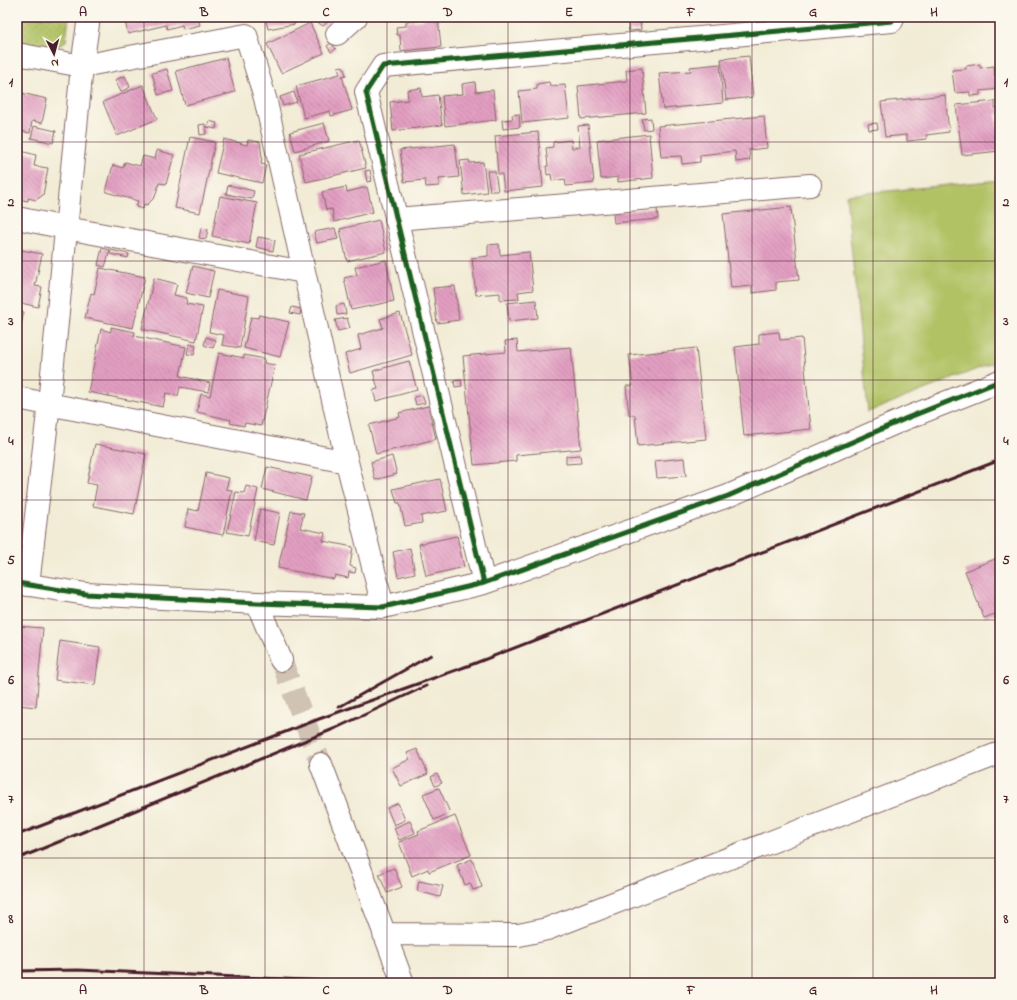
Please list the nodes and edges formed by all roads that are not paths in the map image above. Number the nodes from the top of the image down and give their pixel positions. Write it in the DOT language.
graph roads {
  1 [pos="89,17"];
  2 [pos="356,17"];
  3 [pos="894,17"];
  4 [pos="337,34"];
  5 [pos="17,54"];
  6 [pos="82,66"];
  7 [pos="810,185"];
  8 [pos="17,218"];
  9 [pos="396,219"];
  10 [pos="66,228"];
  11 [pos="304,272"];
  12 [pos="1000,381"];
  13 [pos="17,398"];
  14 [pos="49,404"];
  15 [pos="347,462"];
  16 [pos="484,583"];
  17 [pos="23,584"];
  18 [pos="257,603"];
  19 [pos="383,607"];
  20 [pos="280,660"];
  21 [pos="1000,753"];
  22 [pos="321,764"];
  23 [pos="384,934"];
  24 [pos="403,983"];
  1 -- 6 [label="street"];
  2 -- 4 [label="street"];
  3 -- 9 [label="street"];
  5 -- 6 [label="street"];
  6 -- 10 [label="street"];
  6 -- 11 [label="street"];
  7 -- 9 [label="street"];
  8 -- 10 [label="street"];
  9 -- 16 [label="street"];
  10 -- 11 [label="street"];
  10 -- 14 [label="street"];
  11 -- 15 [label="street"];
  12 -- 16 [label="street"];
  13 -- 14 [label="street"];
  14 -- 15 [label="street"];
  14 -- 17 [label="street"];
  15 -- 19 [label="street"];
  16 -- 19 [label="street"];
  17 -- 18 [label="street"];
  18 -- 19 [label="street"];
  18 -- 20 [label="street"];
  21 -- 23 [label="street"];
  22 -- 23 [label="street"];
  23 -- 24 [label="street"];
}
